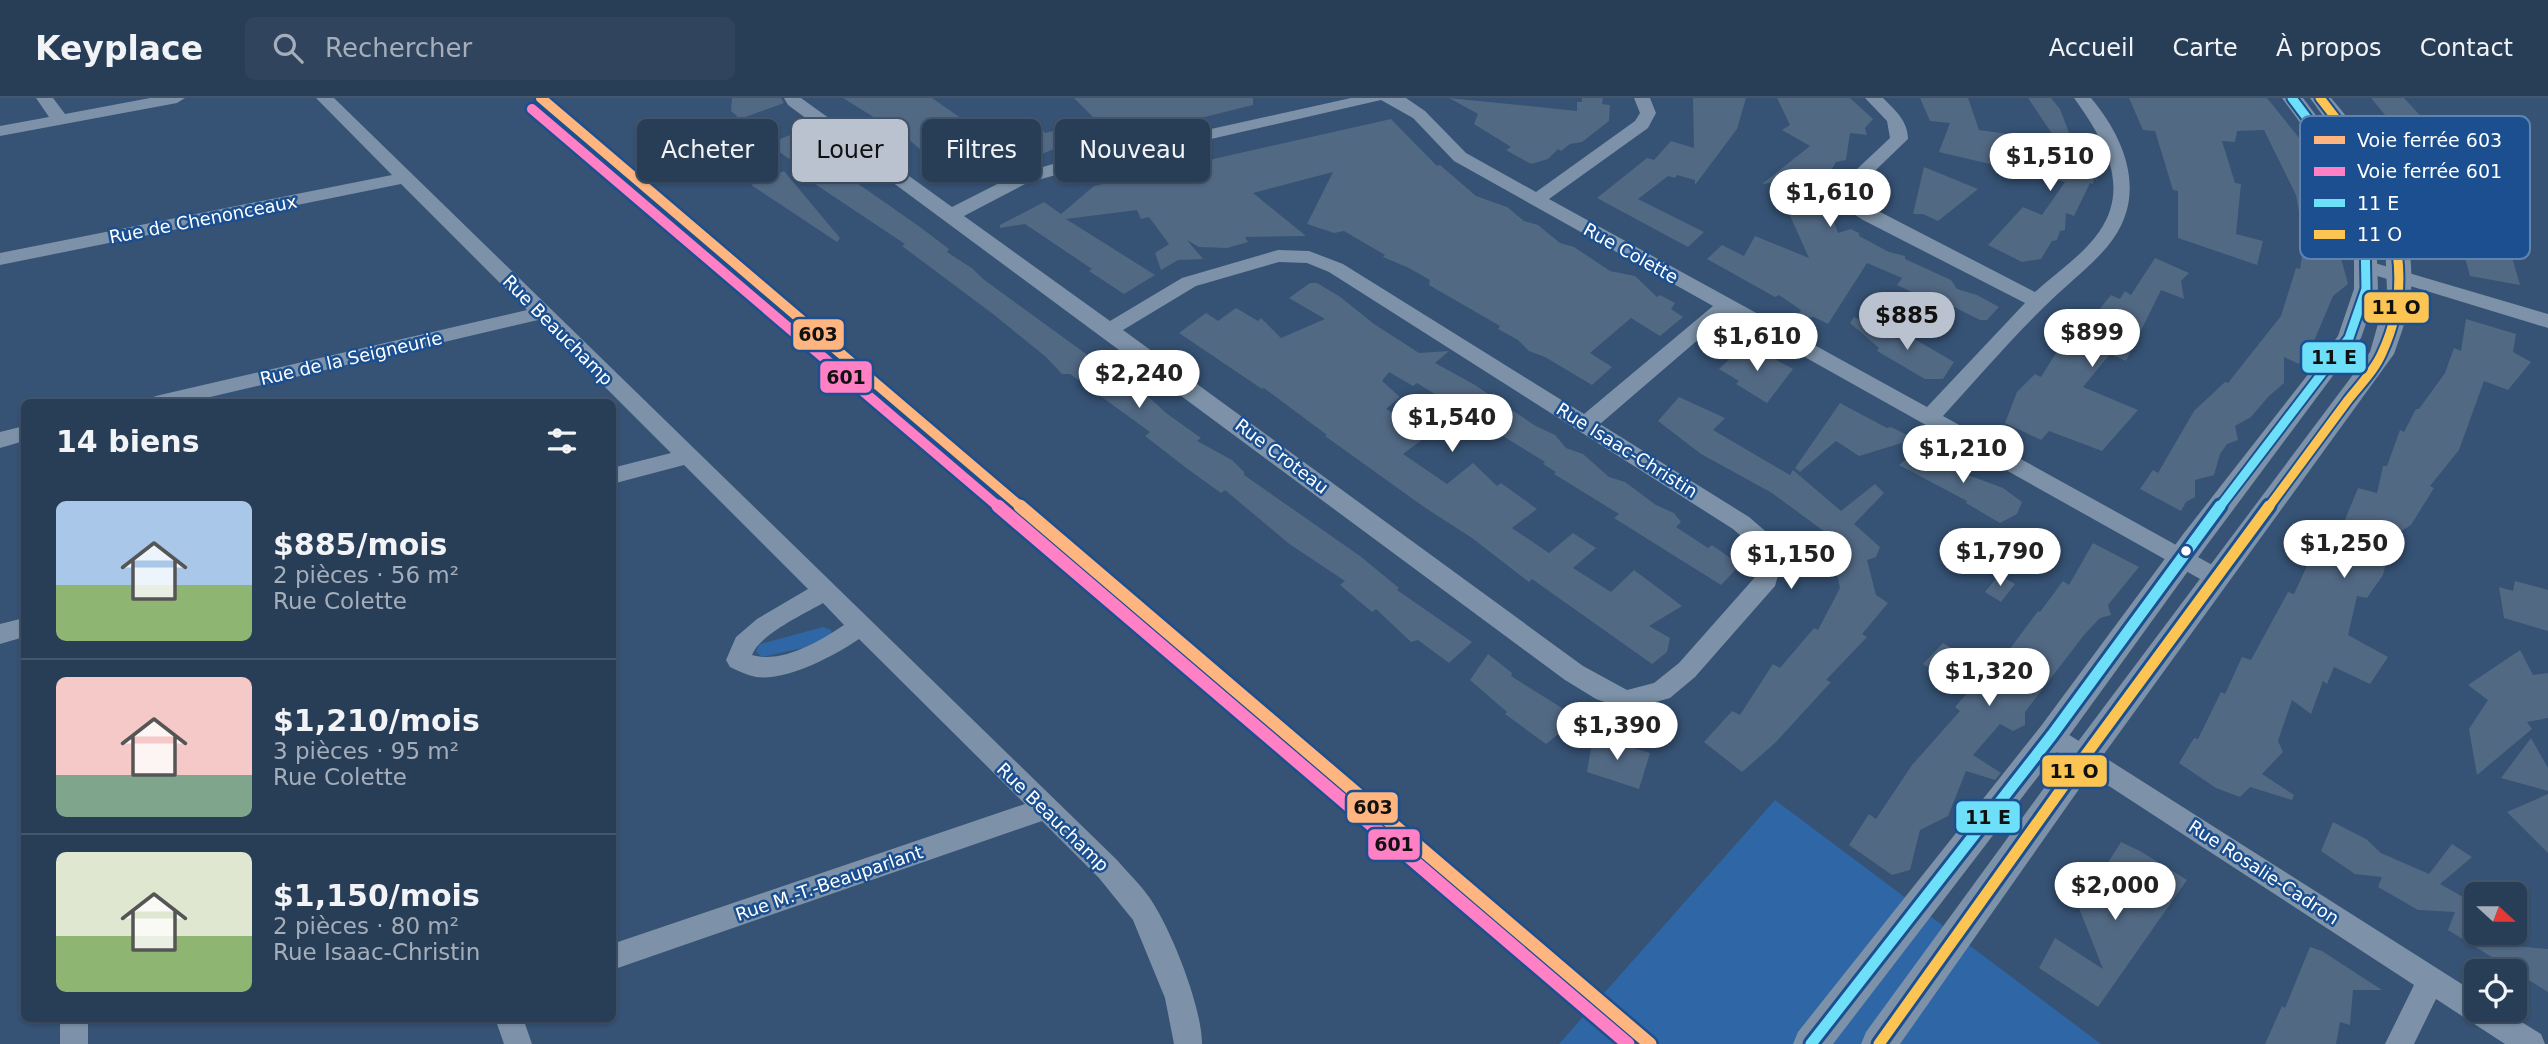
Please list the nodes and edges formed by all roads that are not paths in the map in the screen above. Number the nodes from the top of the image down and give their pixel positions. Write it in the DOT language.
graph roads {
  1 [pos="44,98"];
  2 [pos="177,98"];
  3 [pos="324,98"];
  4 [pos="792,98"];
  5 [pos="1374,98"];
  6 [pos="1388,98"];
  7 [pos="1642,98"];
  8 [pos="1873,98"];
  9 [pos="2082,98"];
  10 [pos="2292,98"];
  11 [pos="2320,98"];
  12 [pos="2307,116"];
  13 [pos="2334,116"];
  14 [pos="60,119"];
  15 [pos="0,131"];
  16 [pos="405,178"];
  17 [pos="1537,199"];
  18 [pos="952,215"];
  19 [pos="2367,259"];
  20 [pos="2399,259"];
  21 [pos="0,260"];
  22 [pos="2368,267"];
  23 [pos="2400,277"];
  24 [pos="2037,301"];
  25 [pos="1726,306"];
  26 [pos="541,313"];
  27 [pos="2548,321"];
  28 [pos="1109,330"];
  29 [pos="173,399"];
  30 [pos="1930,417"];
  31 [pos="1585,425"];
  32 [pos="21,436"];
  33 [pos="0,440"];
  34 [pos="686,457"];
  35 [pos="616,475"];
  36 [pos="2181,558"];
  37 [pos="2217,578"];
  38 [pos="824,591"];
  39 [pos="860,626"];
  40 [pos="21,629"];
  41 [pos="0,634"];
  42 [pos="1643,698"];
  43 [pos="2052,735"];
  44 [pos="2085,756"];
  45 [pos="1045,809"];
  46 [pos="616,956"];
  47 [pos="2431,981"];
  48 [pos="2464,1002"];
  49 [pos="511,1022"];
  50 [pos="2496,1022"];
  51 [pos="519,1044"];
  52 [pos="1188,1044"];
  53 [pos="1811,1044"];
  54 [pos="1879,1044"];
  55 [pos="2399,1044"];
  56 [pos="2531,1044"];
  1 -- 14 [label="street"];
  2 -- 14 [label="street"];
  3 -- 16 [label="street, Rue Beauchamp"];
  4 -- 18 [label="street, Rue Croteau"];
  5 -- 18 [label="street"];
  6 -- 17 [label="street, Rue Colette"];
  7 -- 17 [label="street"];
  8 -- 24 [label="street"];
  9 -- 24 [label="street"];
  10 -- 12 [label="street"];
  11 -- 13 [label="street"];
  14 -- 15 [label="street"];
  16 -- 21 [label="street, Rue de Chenonceaux"];
  16 -- 26 [label="street, Rue Beauchamp"];
  17 -- 25 [label="street, Rue Colette"];
  18 -- 28 [label="street, Rue Croteau"];
  19 -- 22 [label="street"];
  20 -- 23 [label="street"];
  22 -- 23 [label="street"];
  22 -- 36 [label="street"];
  23 -- 27 [label="street"];
  23 -- 37 [label="street"];
  24 -- 30 [label="street"];
  25 -- 30 [label="street, Rue Colette"];
  25 -- 31 [label="street"];
  26 -- 29 [label="street, Rue de la Seigneurie"];
  26 -- 34 [label="street, Rue Beauchamp"];
  28 -- 31 [label="street, Rue Isaac-Christin"];
  28 -- 42 [label="street, Rue Croteau"];
  30 -- 36 [label="street, Rue Colette"];
  31 -- 42 [label="street, Rue Isaac-Christin"];
  32 -- 33 [label="street"];
  34 -- 35 [label="street"];
  34 -- 38 [label="street, Rue Beauchamp"];
  36 -- 37 [label="street, Rue Colette"];
  36 -- 43 [label="street"];
  37 -- 44 [label="street"];
  38 -- 39 [label="street, Rue Beauchamp"];
  38 -- 39 [label="street"];
  39 -- 45 [label="street, Rue Beauchamp"];
  40 -- 41 [label="street"];
  43 -- 44 [label="street, Rue Rosalie-Cadron"];
  43 -- 53 [label="street"];
  44 -- 47 [label="street, Rue Rosalie-Cadron"];
  44 -- 54 [label="street"];
  45 -- 46 [label="street, Rue M.-T.-Beauparlant"];
  45 -- 52 [label="street, Rue Beauchamp"];
  47 -- 48 [label="street, Rue Rosalie-Cadron"];
  47 -- 55 [label="street"];
  49 -- 51 [label="street"];
  50 -- 56 [label="street, Rue Rosalie-Cadron"];
}
